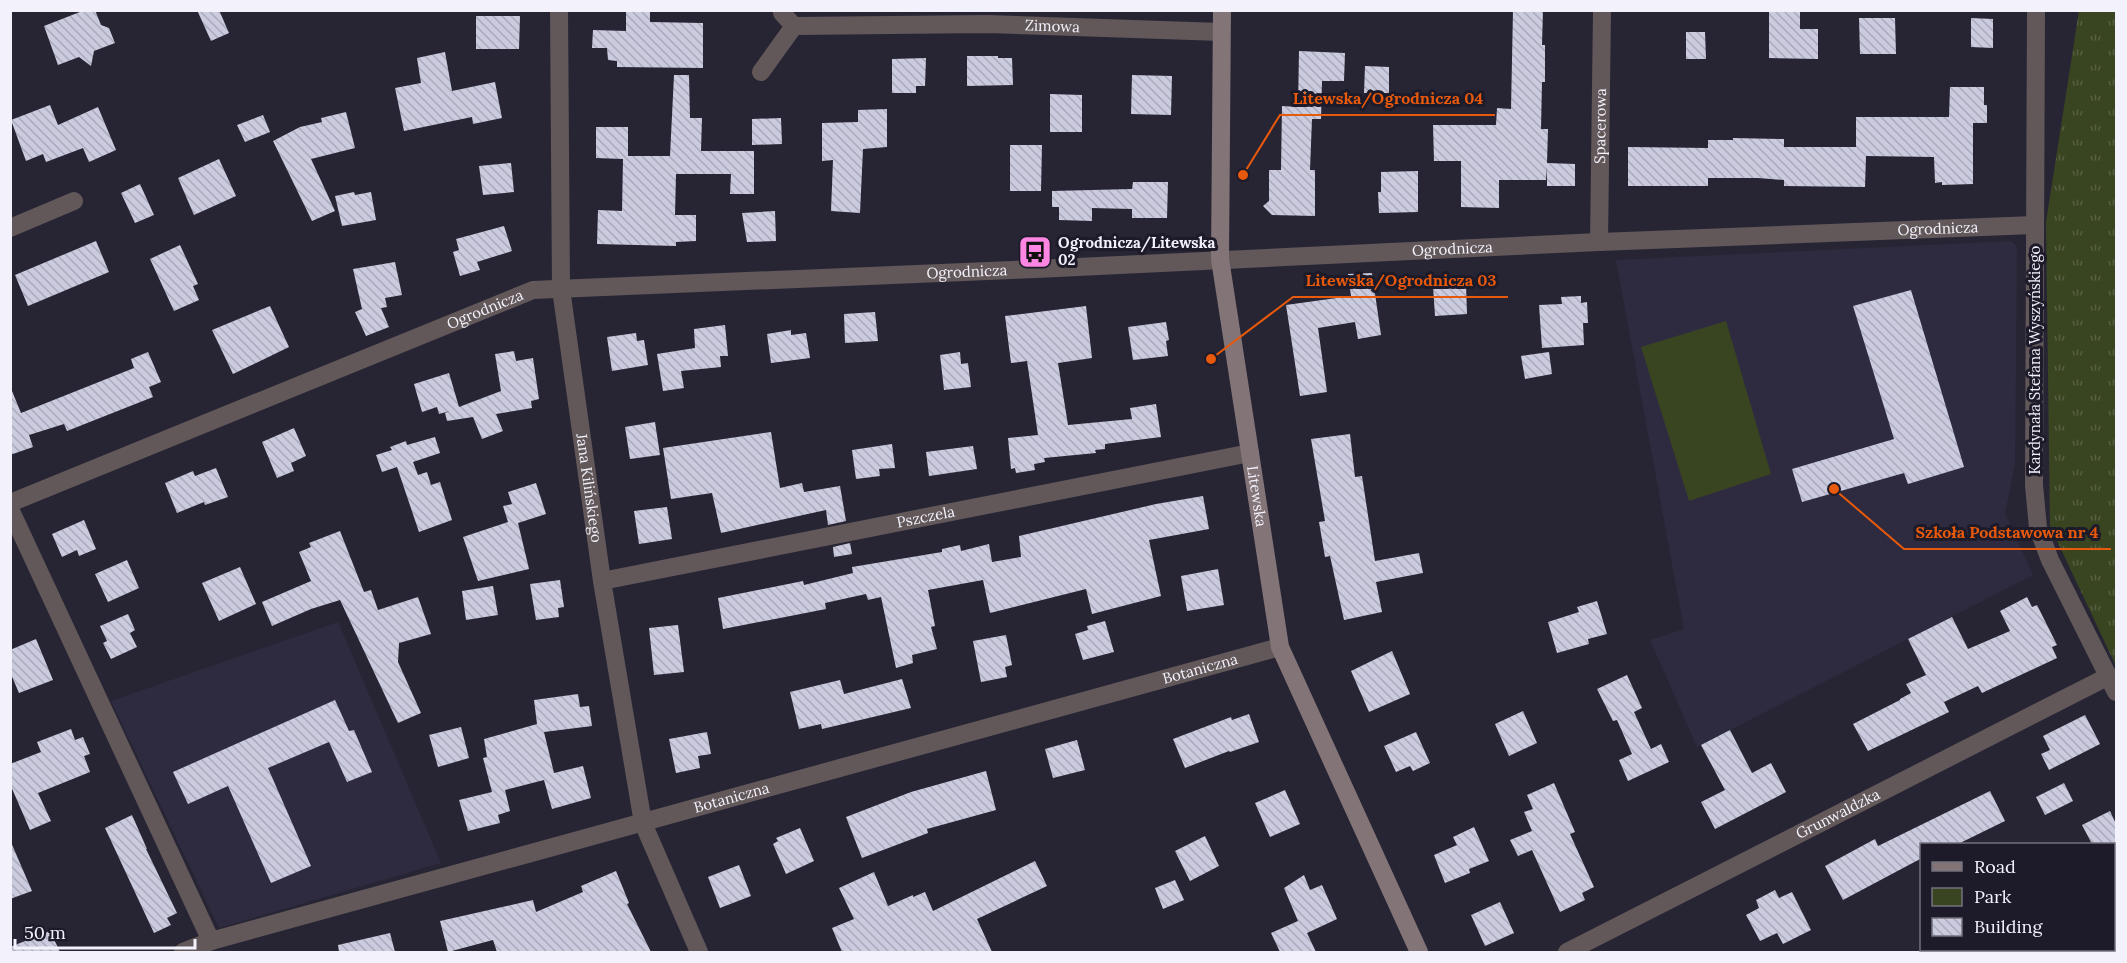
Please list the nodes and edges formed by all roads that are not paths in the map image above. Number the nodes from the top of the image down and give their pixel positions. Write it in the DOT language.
graph roads {
  1 [pos="560,10"];
  2 [pos="782,10"];
  3 [pos="1222,10"];
  4 [pos="1602,10"];
  5 [pos="2036,10"];
  6 [pos="987,17"];
  7 [pos="794,26"];
  8 [pos="1221,32"];
  9 [pos="761,72"];
  10 [pos="74,201"];
  11 [pos="2035,225"];
  12 [pos="10,228"];
  13 [pos="1599,242"];
  14 [pos="1220,259"];
  15 [pos="561,289"];
  16 [pos="1250,453"];
  17 [pos="10,503"];
  18 [pos="10,509"];
  19 [pos="602,581"];
  20 [pos="1281,647"];
  21 [pos="2113,684"];
  22 [pos="643,823"];
  23 [pos="211,941"];
  24 [pos="183,952"];
  25 [pos="699,952"];
  26 [pos="1419,952"];
  27 [pos="1567,952"];
  1 -- 15 [label="street, Jana Kilińskiego"];
  2 -- 7 [label="street"];
  3 -- 8 [label="main road, Litewska"];
  4 -- 13 [label="street, Spacerowa"];
  5 -- 11 [label="street, Kardynała Stefana Wyszyńskiego"];
  6 -- 7 [label="street, Zimowa"];
  6 -- 8 [label="street, Zimowa"];
  7 -- 9 [label="street"];
  8 -- 14 [label="main road, Litewska"];
  10 -- 12 [label="street"];
  11 -- 13 [label="street, Ogrodnicza"];
  11 -- 21 [label="street, Kardynała Stefana Wyszyńskiego"];
  13 -- 14 [label="street, Ogrodnicza"];
  14 -- 15 [label="street, Ogrodnicza"];
  14 -- 16 [label="main road, Litewska"];
  15 -- 17 [label="street, Ogrodnicza"];
  15 -- 19 [label="street, Jana Kilińskiego"];
  16 -- 19 [label="street, Pszczela"];
  16 -- 20 [label="main road, Litewska"];
  18 -- 23 [label="street"];
  19 -- 22 [label="street, Jana Kilińskiego"];
  20 -- 22 [label="street, Botaniczna"];
  20 -- 26 [label="main road, Litewska"];
  21 -- 27 [label="street, Grunwaldzka"];
  22 -- 23 [label="street, Botaniczna"];
  22 -- 25 [label="street, Jana Kilińskiego"];
  23 -- 24 [label="street, Botaniczna"];
}
